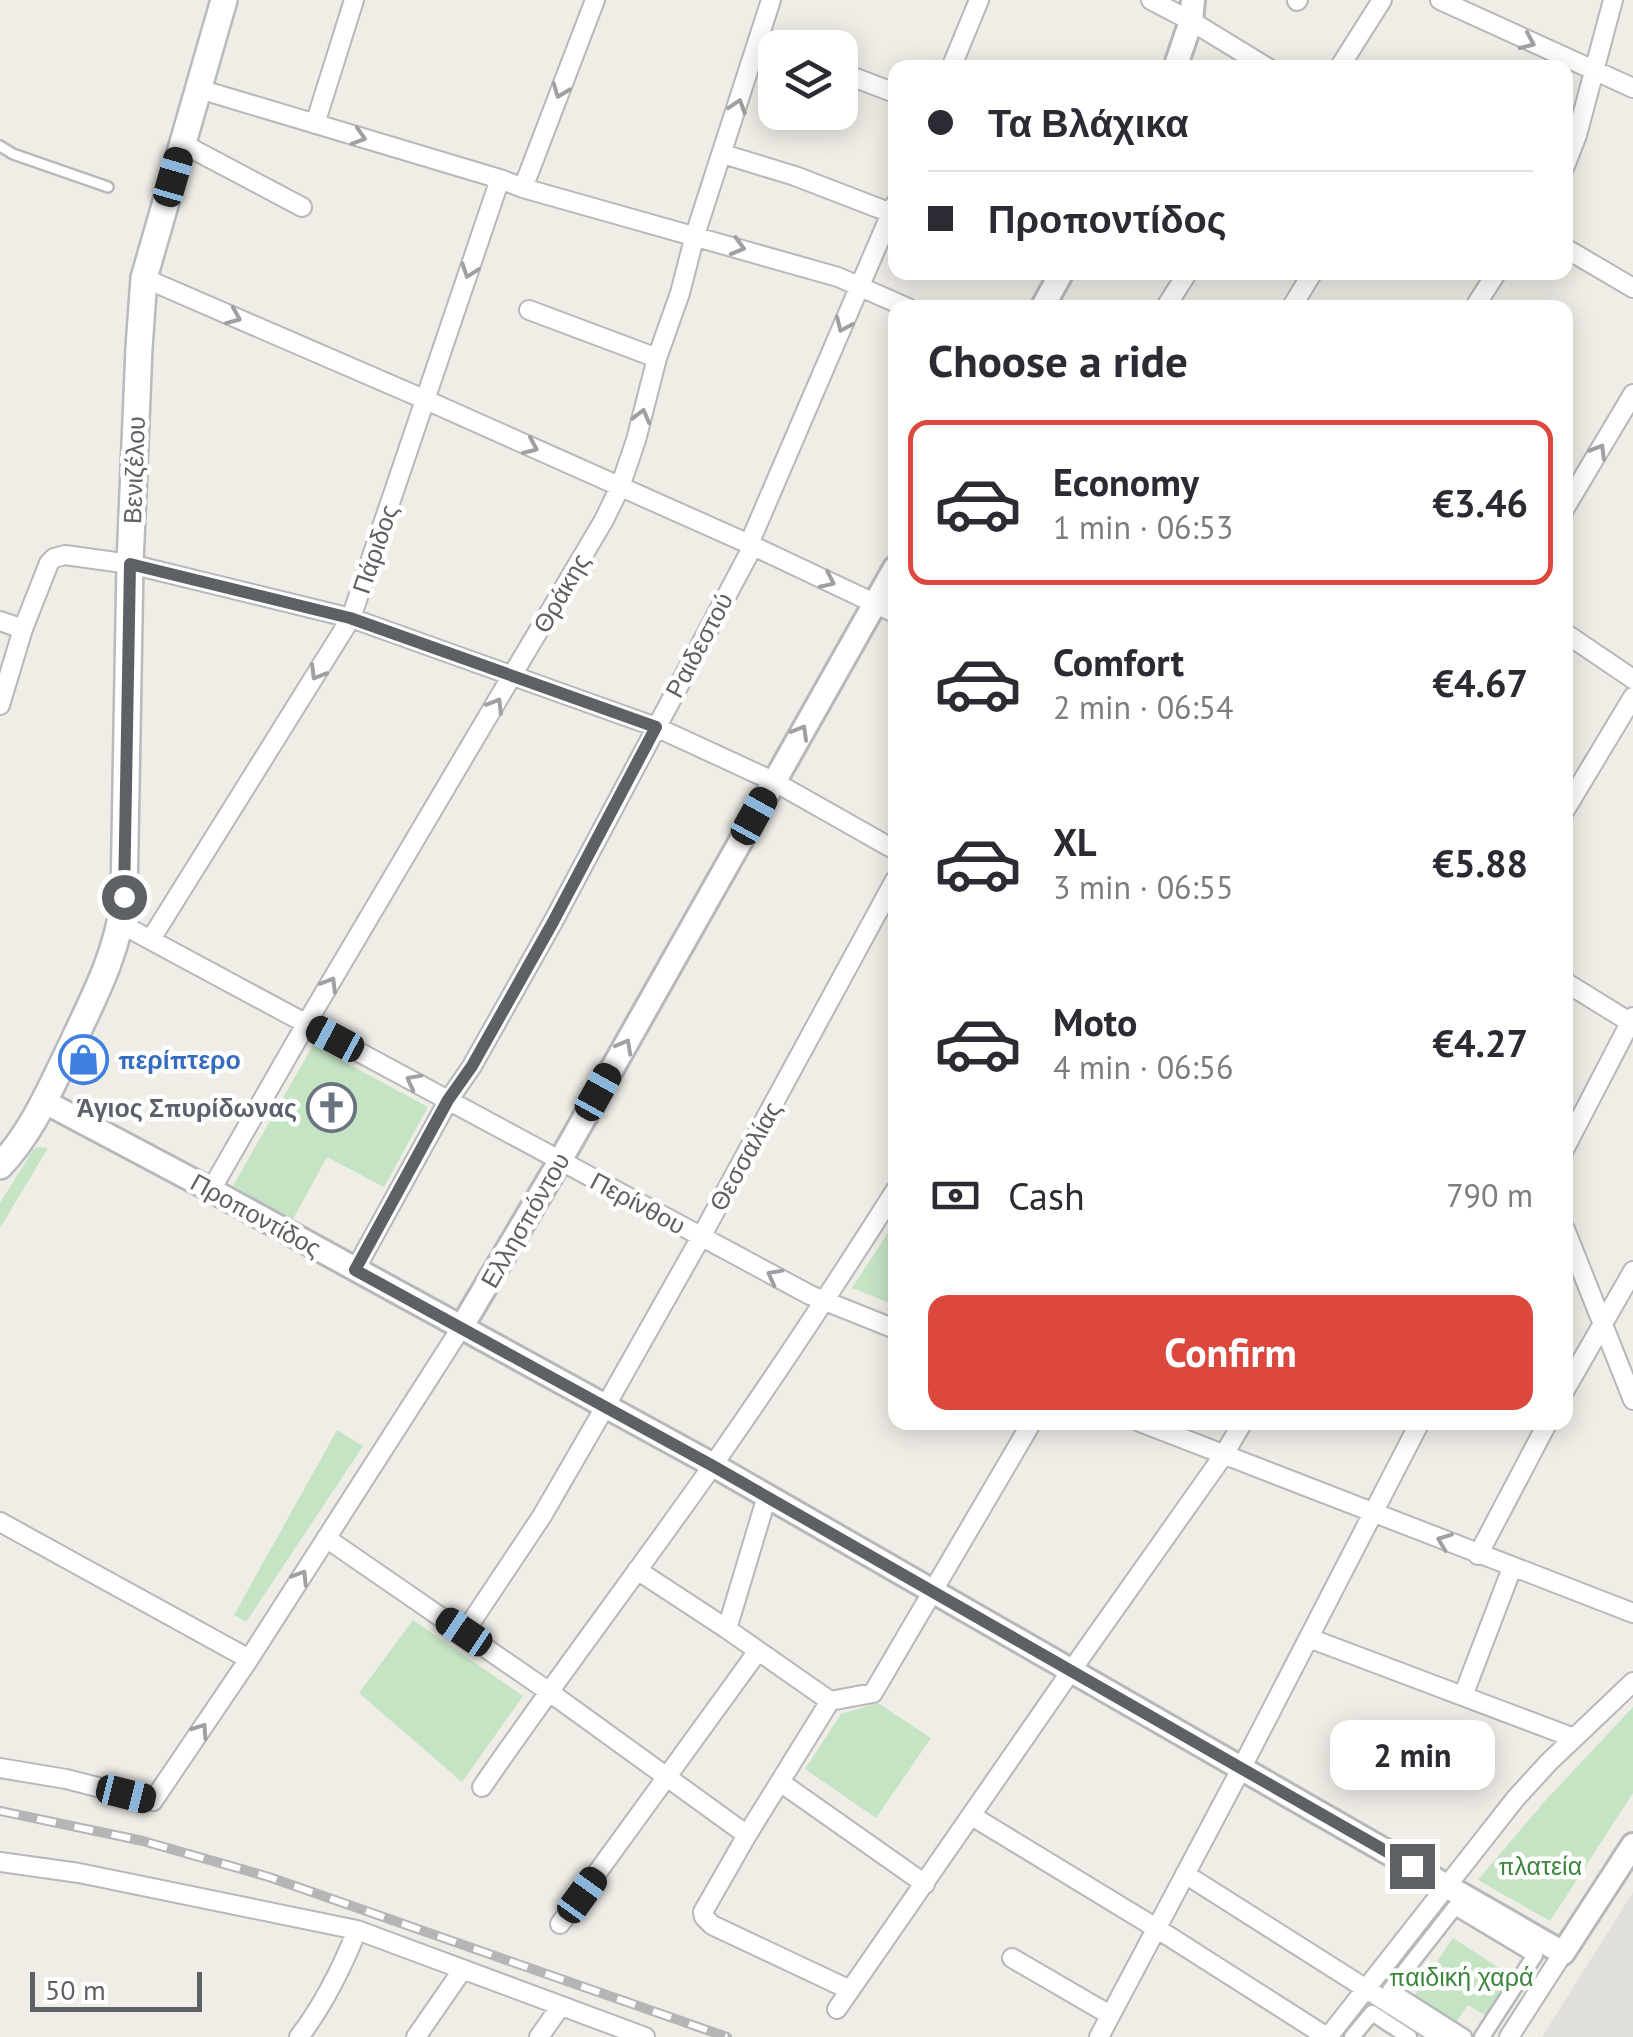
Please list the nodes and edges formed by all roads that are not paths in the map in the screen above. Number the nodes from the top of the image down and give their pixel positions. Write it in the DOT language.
graph roads {
  1 [pos="224,0"];
  2 [pos="354,0"];
  3 [pos="595,0"];
  4 [pos="771,0"];
  5 [pos="978,0"];
  6 [pos="1151,0"];
  7 [pos="1382,0"];
  8 [pos="1440,0"];
  9 [pos="1613,0"];
  10 [pos="1192,10"];
  11 [pos="768,30"];
  12 [pos="955,60"];
  13 [pos="1176,60"];
  14 [pos="1258,60"];
  15 [pos="1344,60"];
  16 [pos="1570,60"];
  17 [pos="1573,61"];
  18 [pos="758,66"];
  19 [pos="1594,71"];
  20 [pos="858,79"];
  21 [pos="1633,88"];
  22 [pos="199,89"];
  23 [pos="888,90"];
  24 [pos="315,124"];
  25 [pos="183,144"];
  26 [pos="0,146"];
  27 [pos="1573,147"];
  28 [pos="722,154"];
  29 [pos="500,179"];
  30 [pos="108,187"];
  31 [pos="522,188"];
  32 [pos="888,206"];
  33 [pos="302,207"];
  34 [pos="888,220"];
  35 [pos="696,235"];
  36 [pos="1573,253"];
  37 [pos="144,278"];
  38 [pos="860,286"];
  39 [pos="1633,288"];
  40 [pos="891,300"];
  41 [pos="530,310"];
  42 [pos="658,358"];
  43 [pos="1633,394"];
  44 [pos="426,400"];
  45 [pos="620,487"];
  46 [pos="1573,495"];
  47 [pos="751,545"];
  48 [pos="130,564"];
  49 [pos="885,608"];
  50 [pos="350,618"];
  51 [pos="0,621"];
  52 [pos="23,630"];
  53 [pos="1573,638"];
  54 [pos="514,674"];
  55 [pos="1633,679"];
  56 [pos="1633,698"];
  57 [pos="0,705"];
  58 [pos="656,727"];
  59 [pos="773,781"];
  60 [pos="1573,797"];
  61 [pos="888,846"];
  62 [pos="888,893"];
  63 [pos="121,924"];
  64 [pos="151,940"];
  65 [pos="1573,987"];
  66 [pos="1632,1021"];
  67 [pos="306,1024"];
  68 [pos="448,1100"];
  69 [pos="45,1102"];
  70 [pos="1573,1133"];
  71 [pos="560,1161"];
  72 [pos="1,1164"];
  73 [pos="211,1190"];
  74 [pos="888,1203"];
  75 [pos="700,1237"];
  76 [pos="1573,1249"];
  77 [pos="355,1270"];
  78 [pos="1633,1271"];
  79 [pos="824,1302"];
  80 [pos="1602,1323"];
  81 [pos="888,1325"];
  82 [pos="461,1328"];
  83 [pos="1573,1376"];
  84 [pos="1633,1400"];
  85 [pos="605,1407"];
  86 [pos="1027,1430"];
  87 [pos="1160,1430"];
  88 [pos="1238,1430"];
  89 [pos="1416,1430"];
  90 [pos="1544,1430"];
  91 [pos="1223,1456"];
  92 [pos="713,1466"];
  93 [pos="767,1496"];
  94 [pos="1372,1514"];
  95 [pos="0,1522"];
  96 [pos="326,1538"];
  97 [pos="1478,1554"];
  98 [pos="1512,1568"];
  99 [pos="636,1570"];
  100 [pos="934,1591"];
  101 [pos="1633,1613"];
  102 [pos="727,1629"];
  103 [pos="464,1632"];
  104 [pos="1309,1638"];
  105 [pos="758,1651"];
  106 [pos="249,1659"];
  107 [pos="1070,1671"];
  108 [pos="1633,1682"];
  109 [pos="548,1692"];
  110 [pos="1464,1696"];
  111 [pos="830,1701"];
  112 [pos="1574,1738"];
  113 [pos="0,1768"];
  114 [pos="1241,1769"];
  115 [pos="668,1778"];
  116 [pos="780,1782"];
  117 [pos="482,1787"];
  118 [pos="972,1816"];
  119 [pos="747,1835"];
  120 [pos="1633,1845"];
  121 [pos="0,1862"];
  122 [pos="1185,1874"];
  123 [pos="924,1884"];
  124 [pos="1447,1884"];
  125 [pos="560,1924"];
  126 [pos="1156,1928"];
  127 [pos="358,1930"];
  128 [pos="1563,1953"];
  129 [pos="1012,1958"];
  130 [pos="462,1969"];
  131 [pos="850,1990"];
  132 [pos="1366,1990"];
  133 [pos="560,2007"];
  134 [pos="837,2010"];
  135 [pos="1110,2016"];
  136 [pos="299,2037"];
  137 [pos="416,2037"];
  138 [pos="539,2037"];
  139 [pos="645,2037"];
  140 [pos="1099,2037"];
  141 [pos="1327,2037"];
  142 [pos="1352,2037"];
  143 [pos="1409,2037"];
  144 [pos="1442,2037"];
  145 [pos="1464,2037"];
  146 [pos="1482,2037"];
  147 [pos="1509,2037"];
  1 -- 22 [label="main road, Βενιζέλου"];
  2 -- 24 [label="street"];
  3 -- 31 [label="street, one-way"];
  4 -- 11 [label="street, Θράκης"];
  5 -- 12 [label="street"];
  6 -- 10 [label="street"];
  7 -- 15 [label="street"];
  8 -- 16 [label="street, one-way"];
  9 -- 19 [label="street"];
  10 -- 13 [label="street"];
  10 -- 14 [label="street"];
  17 -- 19 [label="street, one-way"];
  28 -- 18 [label="street, Θράκης, one-way"];
  19 -- 21 [label="street"];
  19 -- 27 [label="street"];
  20 -- 23 [label="street"];
  22 -- 24 [label="street"];
  22 -- 25 [label="main road, Βενιζέλου"];
  24 -- 29 [label="street, one-way"];
  25 -- 33 [label="street"];
  25 -- 37 [label="main road, Βενιζέλου"];
  26 -- 30 [label="lane"];
  28 -- 32 [label="street"];
  28 -- 35 [label="street, Θράκης"];
  29 -- 31 [label="street"];
  29 -- 44 [label="street, Πάριδος, one-way"];
  31 -- 35 [label="street"];
  34 -- 38 [label="street, Ραιδεστού"];
  35 -- 38 [label="street, one-way"];
  35 -- 42 [label="street, Θράκης"];
  36 -- 39 [label="street"];
  37 -- 44 [label="street, one-way"];
  37 -- 48 [label="main road, Βενιζέλου"];
  38 -- 40 [label="street"];
  38 -- 47 [label="street, Ραιδεστού, one-way"];
  41 -- 42 [label="street"];
  45 -- 42 [label="street, Θράκης, one-way"];
  46 -- 43 [label="street, one-way"];
  44 -- 45 [label="street, one-way"];
  44 -- 50 [label="street, Πάριδος"];
  45 -- 47 [label="street"];
  45 -- 54 [label="street, Θράκης"];
  47 -- 49 [label="street, one-way"];
  47 -- 58 [label="street, Ραιδεστού"];
  48 -- 50 [label="street"];
  48 -- 52 [label="street"];
  48 -- 63 [label="main road, Βενιζέλου"];
  59 -- 49 [label="street, Ελλησπόντου, one-way"];
  50 -- 54 [label="street"];
  50 -- 64 [label="street, Πάριδος, one-way"];
  51 -- 52 [label="street"];
  52 -- 57 [label="street"];
  53 -- 55 [label="street"];
  54 -- 58 [label="street"];
  67 -- 54 [label="street, Θράκης, one-way"];
  56 -- 60 [label="street"];
  58 -- 59 [label="street"];
  58 -- 68 [label="street, Ραιδεστού"];
  59 -- 61 [label="street"];
  71 -- 59 [label="street, Ελλησπόντου, one-way"];
  62 -- 75 [label="street, Θεσσαλίας"];
  63 -- 64 [label="street, Περίνθου"];
  63 -- 69 [label="main road, Βενιζέλου"];
  64 -- 67 [label="street, Περίνθου"];
  65 -- 66 [label="street"];
  66 -- 70 [label="street"];
  68 -- 67 [label="street, Περίνθου, one-way"];
  67 -- 73 [label="street, Θράκης"];
  68 -- 71 [label="street, Περίνθου"];
  68 -- 77 [label="street, Ραιδεστού"];
  69 -- 72 [label="main road, Βενιζέλου"];
  69 -- 73 [label="street, Προποντίδος"];
  71 -- 75 [label="street, Περίνθου"];
  71 -- 82 [label="street, Ελλησπόντου"];
  73 -- 77 [label="street, Προποντίδος"];
  74 -- 79 [label="street"];
  79 -- 75 [label="street, Περίνθου, one-way"];
  75 -- 85 [label="street, Θεσσαλίας"];
  76 -- 80 [label="street"];
  77 -- 82 [label="street, Προποντίδος"];
  78 -- 80 [label="street"];
  79 -- 81 [label="street, Περίνθου"];
  79 -- 92 [label="street"];
  80 -- 83 [label="street"];
  80 -- 84 [label="street"];
  82 -- 85 [label="street, Προποντίδος"];
  82 -- 96 [label="street, Ελλησπόντου"];
  85 -- 92 [label="street, Προποντίδος"];
  85 -- 103 [label="street, Θεσσαλίας"];
  86 -- 100 [label="street"];
  87 -- 91 [label="street"];
  88 -- 91 [label="street"];
  89 -- 94 [label="street"];
  90 -- 97 [label="street"];
  91 -- 94 [label="street"];
  91 -- 107 [label="street"];
  92 -- 93 [label="street, Προποντίδος"];
  92 -- 99 [label="street"];
  93 -- 100 [label="street, Προποντίδος"];
  93 -- 102 [label="street"];
  97 -- 94 [label="street, one-way"];
  94 -- 104 [label="street"];
  95 -- 106 [label="street"];
  96 -- 103 [label="street"];
  106 -- 96 [label="street, Ελλησπόντου, one-way"];
  97 -- 98 [label="street"];
  98 -- 101 [label="street"];
  98 -- 110 [label="street"];
  99 -- 102 [label="street"];
  99 -- 109 [label="street"];
  100 -- 107 [label="street, Προποντίδος"];
  100 -- 111 [label="street"];
  102 -- 105 [label="street"];
  103 -- 109 [label="street"];
  104 -- 110 [label="street"];
  104 -- 114 [label="street"];
  105 -- 111 [label="street"];
  105 -- 115 [label="street"];
  113 -- 106 [label="street, Ελλησπόντου, one-way"];
  107 -- 114 [label="street, Προποντίδος"];
  107 -- 118 [label="street"];
  108 -- 112 [label="street"];
  109 -- 115 [label="street"];
  109 -- 117 [label="street"];
  110 -- 112 [label="street"];
  111 -- 116 [label="street"];
  112 -- 124 [label="street"];
  114 -- 122 [label="street"];
  114 -- 124 [label="street, Προποντίδος"];
  115 -- 119 [label="street"];
  115 -- 125 [label="street"];
  116 -- 119 [label="street"];
  116 -- 123 [label="street"];
  118 -- 123 [label="street"];
  118 -- 126 [label="street"];
  119 -- 131 [label="street"];
  120 -- 128 [label="street"];
  121 -- 127 [label="street"];
  122 -- 126 [label="street"];
  122 -- 132 [label="street"];
  123 -- 131 [label="street"];
  124 -- 128 [label="street, Προποντίδος"];
  124 -- 132 [label="street"];
  126 -- 135 [label="street"];
  126 -- 141 [label="street"];
  127 -- 130 [label="street"];
  127 -- 136 [label="street"];
  128 -- 147 [label="street"];
  129 -- 135 [label="street"];
  130 -- 133 [label="street"];
  130 -- 137 [label="street"];
  131 -- 134 [label="street"];
  132 -- 141 [label="street"];
  132 -- 144 [label="street"];
  133 -- 138 [label="street"];
  133 -- 139 [label="street"];
  135 -- 140 [label="street"];
  142 -- 143 [label="street"];
  145 -- 146 [label="street"];
}
